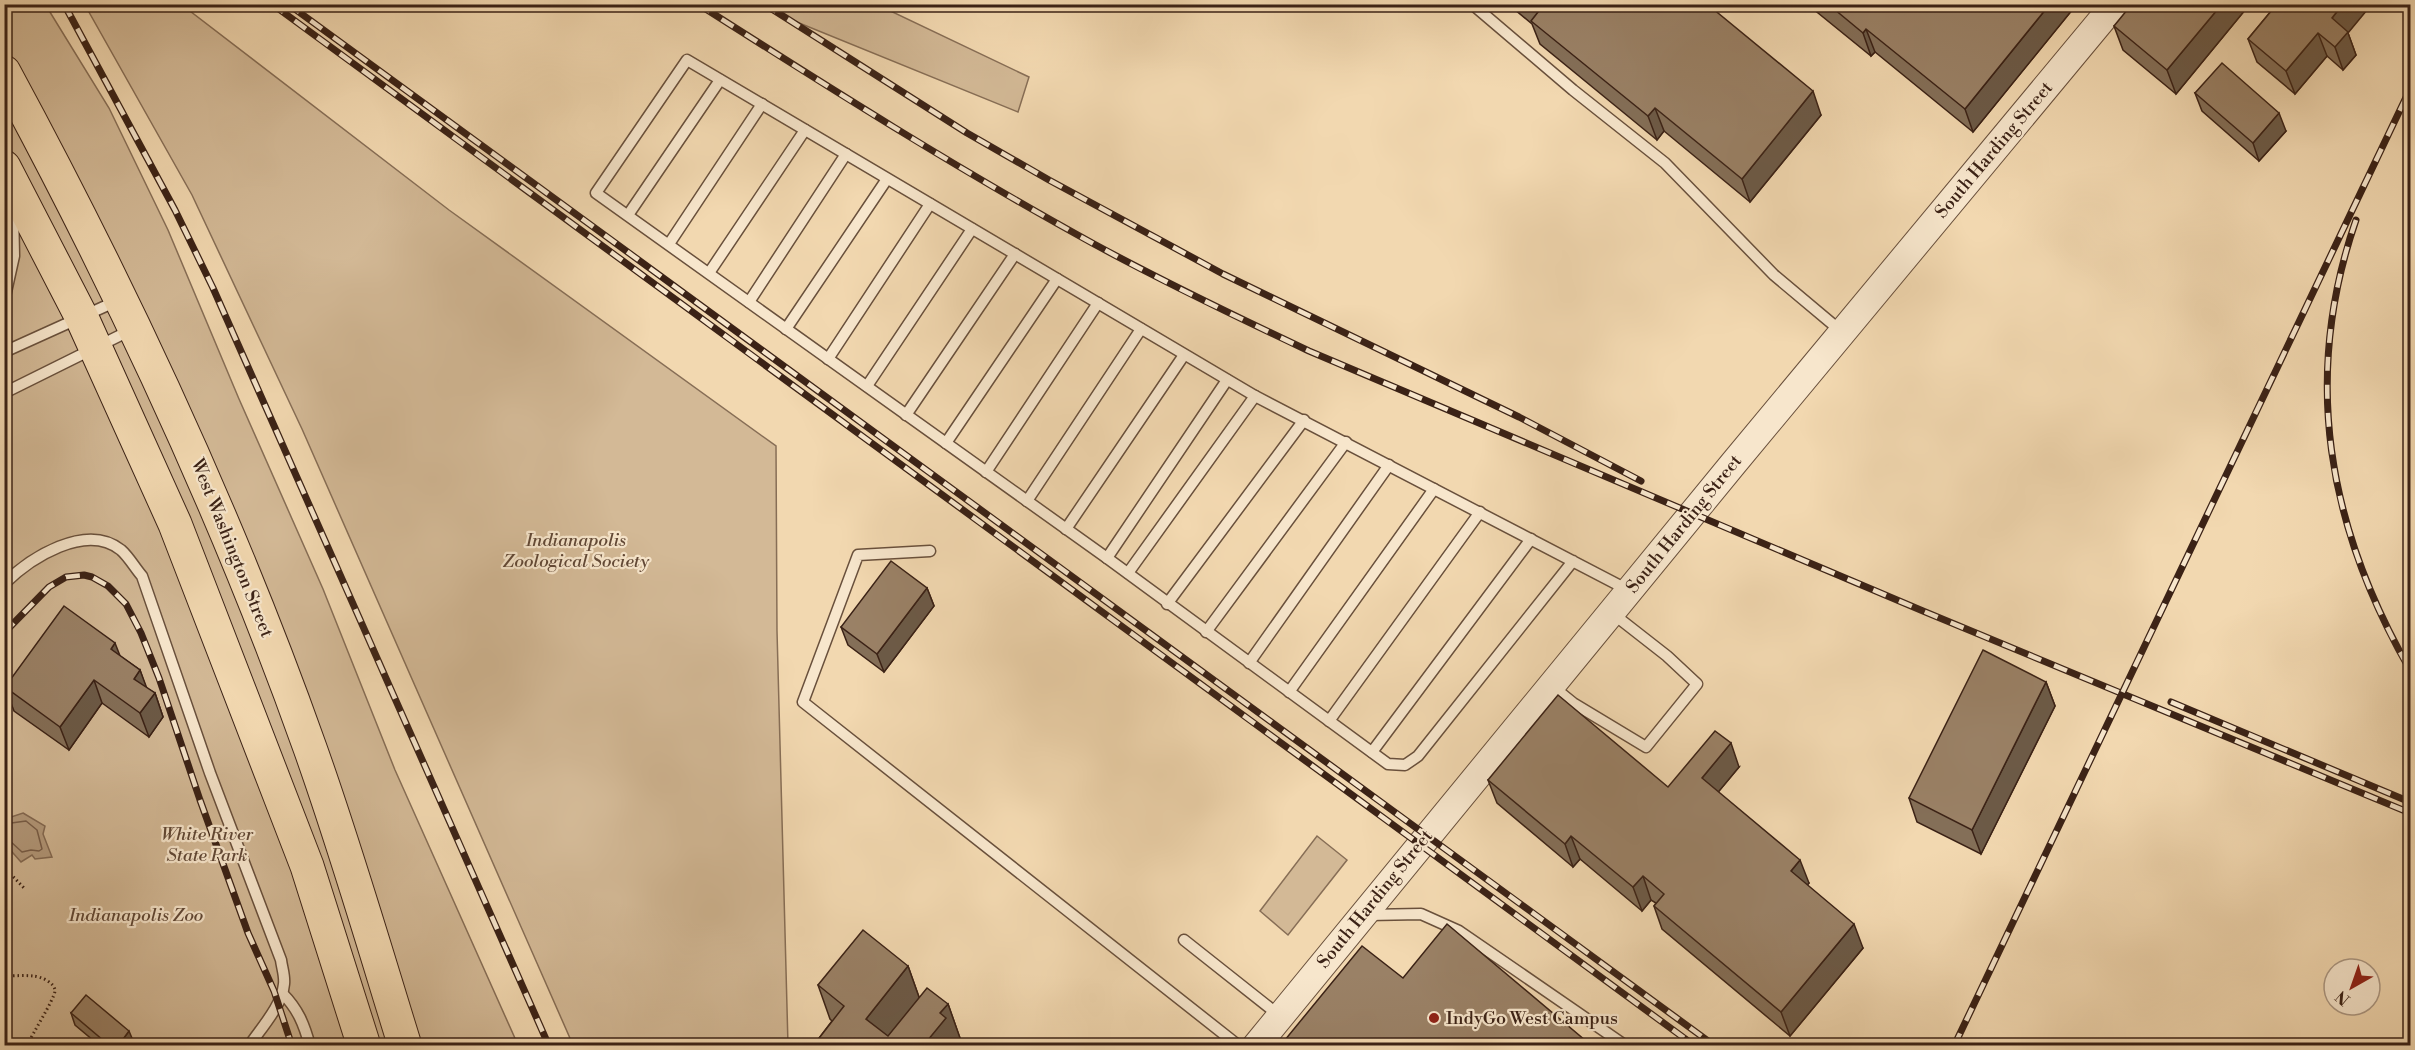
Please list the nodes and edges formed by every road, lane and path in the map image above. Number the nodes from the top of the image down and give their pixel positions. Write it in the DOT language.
graph roads {
  1 [pos="1472,4"];
  2 [pos="2115,4"];
  3 [pos="4,72"];
  4 [pos="720,80"];
  5 [pos="762,104"];
  6 [pos="805,130"];
  7 [pos="846,154"];
  8 [pos="8,174"];
  9 [pos="887,179"];
  10 [pos="930,204"];
  11 [pos="628,215"];
  12 [pos="972,229"];
  13 [pos="669,244"];
  14 [pos="1015,254"];
  15 [pos="709,273"];
  16 [pos="1057,279"];
  17 [pos="122,298"];
  18 [pos="4,301"];
  19 [pos="749,302"];
  20 [pos="1098,303"];
  21 [pos="82,318"];
  22 [pos="136,328"];
  23 [pos="786,329"];
  24 [pos="1141,329"];
  25 [pos="1842,333"];
  26 [pos="95,348"];
  27 [pos="4,352"];
  28 [pos="1185,354"];
  29 [pos="828,359"];
  30 [pos="1227,380"];
  31 [pos="867,386"];
  32 [pos="4,393"];
  33 [pos="1255,396"];
  34 [pos="906,415"];
  35 [pos="1304,420"];
  36 [pos="1346,442"];
  37 [pos="946,443"];
  38 [pos="1389,465"];
  39 [pos="986,472"];
  40 [pos="1434,489"];
  41 [pos="1027,501"];
  42 [pos="1480,512"];
  43 [pos="1066,529"];
  44 [pos="1531,539"];
  45 [pos="930,551"];
  46 [pos="1107,558"];
  47 [pos="1573,561"];
  48 [pos="1128,573"];
  49 [pos="4,584"];
  50 [pos="1630,591"];
  51 [pos="1167,604"];
  52 [pos="1612,613"];
  53 [pos="1206,632"];
  54 [pos="1249,663"];
  55 [pos="1551,685"];
  56 [pos="1289,692"];
  57 [pos="1329,721"];
  58 [pos="1372,752"];
  59 [pos="4,867"];
  60 [pos="24,888"];
  61 [pos="1362,916"];
  62 [pos="1184,940"];
  63 [pos="4,976"];
  64 [pos="282,993"];
  65 [pos="1280,1016"];
  66 [pos="27,1046"];
  67 [pos="249,1046"];
  68 [pos="310,1046"];
  69 [pos="364,1046"];
  70 [pos="405,1046"];
  71 [pos="1239,1046"];
  72 [pos="1256,1046"];
  73 [pos="1626,1046"];
  1 -- 25 [label="lane"];
  2 -- 25 [label="street, South Harding Street"];
  3 -- 17 [label="main road, West Washington Street"];
  4 -- 5 [label="lane"];
  4 -- 11 [label="lane"];
  4 -- 11 [label="lane"];
  5 -- 6 [label="lane"];
  5 -- 13 [label="lane"];
  6 -- 7 [label="lane"];
  6 -- 15 [label="lane"];
  7 -- 9 [label="lane"];
  7 -- 19 [label="lane"];
  8 -- 18 [label="lane"];
  8 -- 21 [label="main road"];
  9 -- 10 [label="lane"];
  9 -- 23 [label="lane"];
  10 -- 12 [label="lane"];
  10 -- 29 [label="lane"];
  11 -- 13 [label="lane"];
  12 -- 14 [label="lane"];
  12 -- 31 [label="lane"];
  13 -- 15 [label="lane"];
  14 -- 16 [label="lane"];
  14 -- 34 [label="lane"];
  15 -- 19 [label="lane"];
  16 -- 20 [label="lane"];
  16 -- 37 [label="lane"];
  17 -- 21 [label="lane"];
  17 -- 22 [label="main road, West Washington Street"];
  19 -- 23 [label="lane"];
  20 -- 24 [label="lane"];
  20 -- 39 [label="lane"];
  21 -- 26 [label="main road"];
  21 -- 27 [label="lane"];
  22 -- 26 [label="lane"];
  22 -- 70 [label="main road, West Washington Street"];
  23 -- 29 [label="lane"];
  24 -- 28 [label="lane"];
  24 -- 41 [label="lane"];
  25 -- 50 [label="street, South Harding Street"];
  26 -- 32 [label="lane"];
  26 -- 69 [label="main road"];
  28 -- 30 [label="lane"];
  28 -- 43 [label="lane"];
  29 -- 31 [label="lane"];
  30 -- 33 [label="lane"];
  30 -- 46 [label="lane"];
  31 -- 34 [label="lane"];
  33 -- 35 [label="lane"];
  33 -- 48 [label="lane"];
  34 -- 37 [label="lane"];
  35 -- 36 [label="lane"];
  35 -- 51 [label="lane"];
  36 -- 38 [label="lane"];
  36 -- 53 [label="lane"];
  37 -- 39 [label="lane"];
  38 -- 40 [label="lane"];
  38 -- 54 [label="lane"];
  39 -- 41 [label="lane"];
  40 -- 42 [label="lane"];
  40 -- 56 [label="lane"];
  41 -- 43 [label="lane"];
  42 -- 44 [label="lane"];
  42 -- 57 [label="lane"];
  43 -- 46 [label="lane"];
  44 -- 47 [label="lane"];
  44 -- 58 [label="lane"];
  45 -- 71 [label="lane"];
  46 -- 48 [label="lane"];
  47 -- 50 [label="lane"];
  47 -- 58 [label="lane"];
  48 -- 51 [label="lane"];
  49 -- 64 [label="lane"];
  50 -- 52 [label="street, South Harding Street"];
  51 -- 53 [label="lane"];
  52 -- 55 [label="street, South Harding Street"];
  52 -- 55 [label="lane"];
  53 -- 54 [label="lane"];
  54 -- 56 [label="lane"];
  55 -- 61 [label="street, South Harding Street"];
  56 -- 57 [label="lane"];
  57 -- 58 [label="lane"];
  59 -- 60 [label="path"];
  61 -- 65 [label="street, South Harding Street"];
  61 -- 73 [label="lane"];
  62 -- 65 [label="lane"];
  63 -- 66 [label="path"];
  64 -- 67 [label="lane"];
  64 -- 68 [label="lane"];
  65 -- 72 [label="street, South Harding Street"];
}
